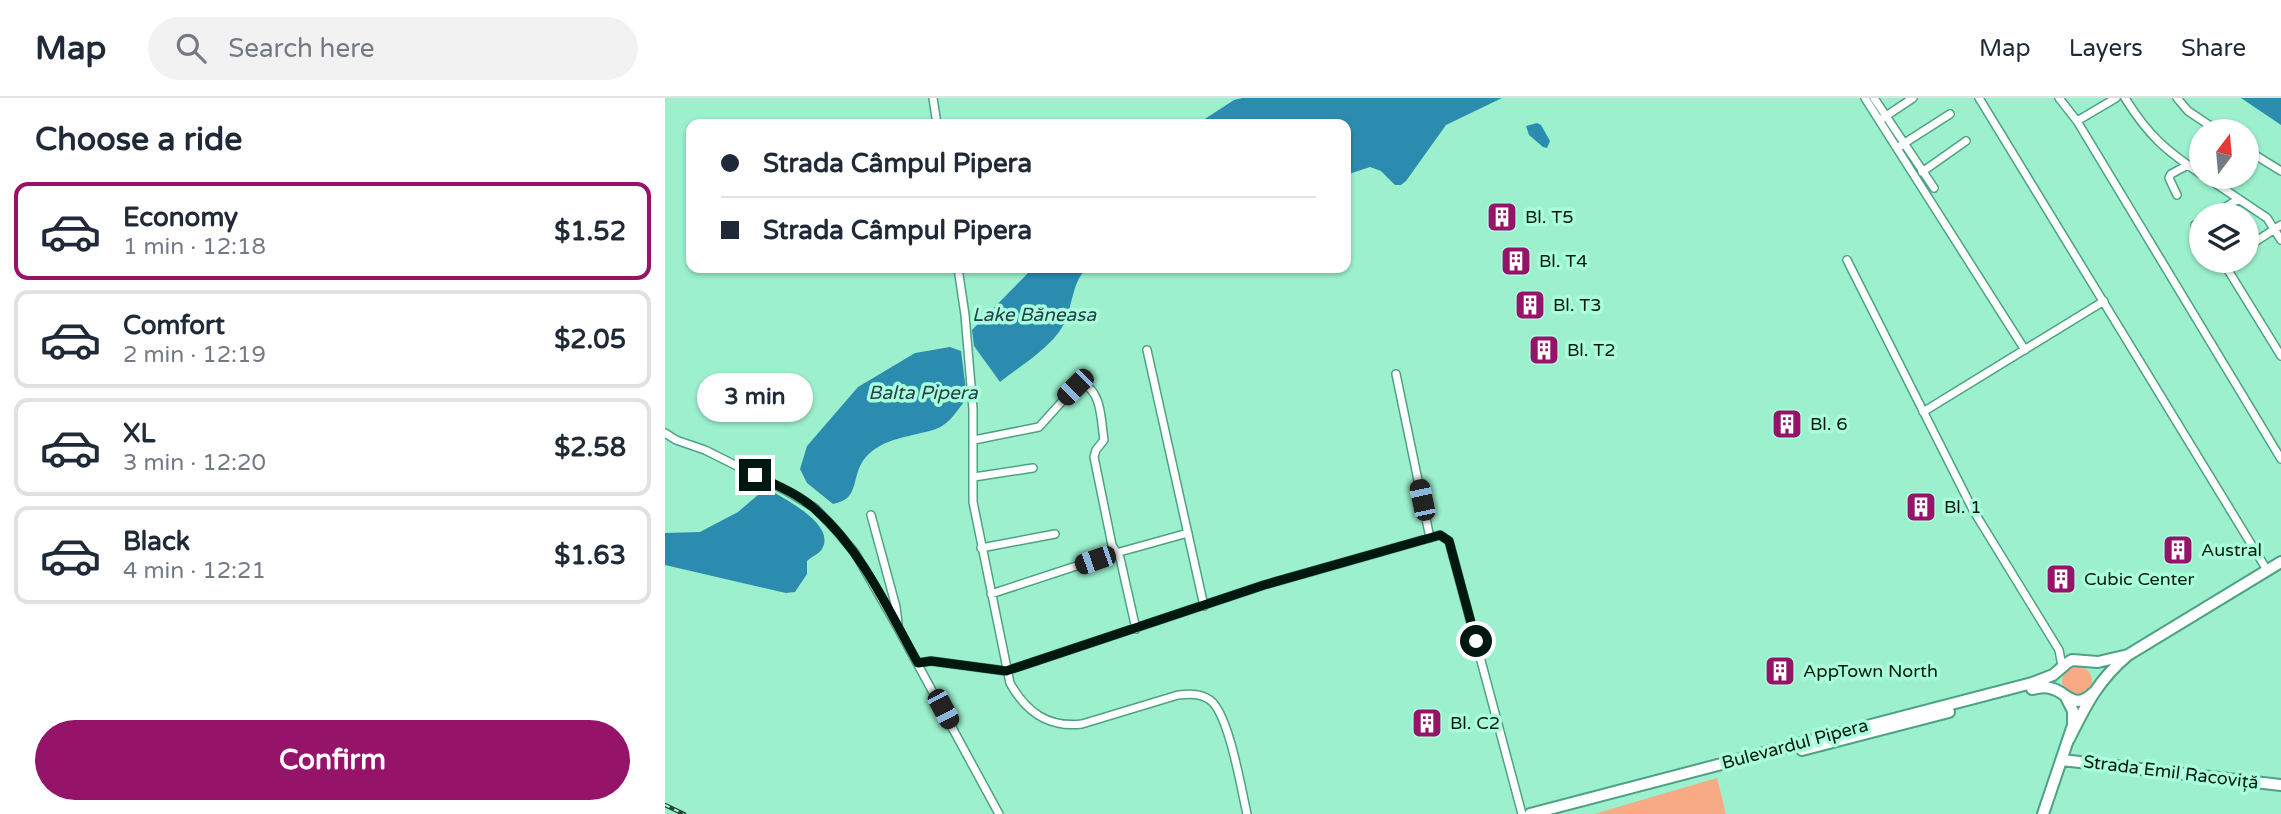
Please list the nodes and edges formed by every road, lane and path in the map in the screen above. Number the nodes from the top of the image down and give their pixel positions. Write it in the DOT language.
graph roads {
  1 [pos="933,98"];
  2 [pos="1865,98"];
  3 [pos="1874,98"];
  4 [pos="1913,98"];
  5 [pos="1979,98"];
  6 [pos="2059,98"];
  7 [pos="2116,98"];
  8 [pos="2125,98"];
  9 [pos="2177,98"];
  10 [pos="1950,114"];
  11 [pos="1882,118"];
  12 [pos="936,119"];
  13 [pos="2199,119"];
  14 [pos="2077,121"];
  15 [pos="1966,141"];
  16 [pos="1905,143"];
  17 [pos="1897,148"];
  18 [pos="2259,157"];
  19 [pos="2187,165"];
  20 [pos="1923,171"];
  21 [pos="2281,171"];
  22 [pos="1915,176"];
  23 [pos="1934,188"];
  24 [pos="2224,189"];
  25 [pos="2176,195"];
  26 [pos="2239,199"];
  27 [pos="2232,203"];
  28 [pos="2278,228"];
  29 [pos="2259,240"];
  30 [pos="2281,240"];
  31 [pos="1847,260"];
  32 [pos="959,273"];
  33 [pos="2230,273"];
  34 [pos="2104,301"];
  35 [pos="1147,350"];
  36 [pos="2025,351"];
  37 [pos="2281,356"];
  38 [pos="1396,374"];
  39 [pos="1923,412"];
  40 [pos="665,433"];
  41 [pos="974,440"];
  42 [pos="2281,459"];
  43 [pos="1033,468"];
  44 [pos="974,477"];
  45 [pos="871,515"];
  46 [pos="1188,533"];
  47 [pos="1055,534"];
  48 [pos="1430,538"];
  49 [pos="981,548"];
  50 [pos="1116,553"];
  51 [pos="2281,562"];
  52 [pos="2267,570"];
  53 [pos="991,594"];
  54 [pos="1204,606"];
  55 [pos="898,628"];
  56 [pos="1136,629"];
  57 [pos="2059,650"];
  58 [pos="2128,655"];
  59 [pos="2082,661"];
  60 [pos="918,663"];
  61 [pos="2060,669"];
  62 [pos="1006,671"];
  63 [pos="2094,690"];
  64 [pos="2062,695"];
  65 [pos="2069,739"];
  66 [pos="2062,760"];
  67 [pos="2281,785"];
  68 [pos="999,814"];
  69 [pos="1247,814"];
  70 [pos="1522,814"];
  71 [pos="1530,814"];
  72 [pos="1556,814"];
  73 [pos="2043,814"];
  1 -- 12 [label="street"];
  2 -- 11 [label="street"];
  3 -- 11 [label="street"];
  4 -- 11 [label="street"];
  5 -- 34 [label="street"];
  6 -- 14 [label="street"];
  7 -- 14 [label="street"];
  8 -- 19 [label="street"];
  9 -- 13 [label="street"];
  10 -- 16 [label="street"];
  11 -- 16 [label="street"];
  11 -- 17 [label="street"];
  14 -- 42 [label="street"];
  15 -- 20 [label="street"];
  16 -- 17 [label="street"];
  16 -- 20 [label="street"];
  17 -- 22 [label="street"];
  18 -- 21 [label="street"];
  19 -- 25 [label="street"];
  20 -- 22 [label="street"];
  20 -- 23 [label="street"];
  22 -- 36 [label="street"];
  24 -- 26 [label="street"];
  26 -- 27 [label="street"];
  26 -- 28 [label="street"];
  28 -- 29 [label="street"];
  28 -- 30 [label="street"];
  31 -- 39 [label="street"];
  32 -- 41 [label="street"];
  33 -- 37 [label="street"];
  34 -- 36 [label="street"];
  34 -- 52 [label="street"];
  35 -- 46 [label="street"];
  36 -- 39 [label="street"];
  38 -- 48 [label="street"];
  39 -- 57 [label="street"];
  40 -- 55 [label="street"];
  41 -- 44 [label="street"];
  41 -- 50 [label="street"];
  43 -- 44 [label="street"];
  44 -- 49 [label="street"];
  45 -- 55 [label="street"];
  46 -- 50 [label="street"];
  46 -- 54 [label="street"];
  47 -- 49 [label="street"];
  48 -- 54 [label="street"];
  48 -- 70 [label="street"];
  49 -- 53 [label="street"];
  50 -- 53 [label="street"];
  50 -- 56 [label="street"];
  51 -- 52 [label="main road, Bulevardul Pipera"];
  52 -- 58 [label="main road, Bulevardul Pipera"];
  53 -- 62 [label="street"];
  54 -- 56 [label="street"];
  55 -- 60 [label="street"];
  56 -- 62 [label="street"];
  57 -- 59 [label="street"];
  57 -- 61 [label="street"];
  58 -- 59 [label="main road, Bulevardul Pipera"];
  58 -- 63 [label="main road, Bulevardul Pipera"];
  59 -- 61 [label="main road, Bulevardul Pipera"];
  59 -- 63 [label="main road"];
  60 -- 62 [label="street"];
  60 -- 68 [label="street"];
  61 -- 64 [label="main road"];
  61 -- 71 [label="main road, Bulevardul Pipera"];
  62 -- 69 [label="street"];
  63 -- 64 [label="main road, Bulevardul Pipera"];
  63 -- 65 [label="main road"];
  64 -- 65 [label="main road"];
  64 -- 72 [label="main road, Bulevardul Pipera"];
  65 -- 66 [label="main road"];
  66 -- 67 [label="main road, Strada Emil Racoviță"];
  66 -- 73 [label="main road"];
}
